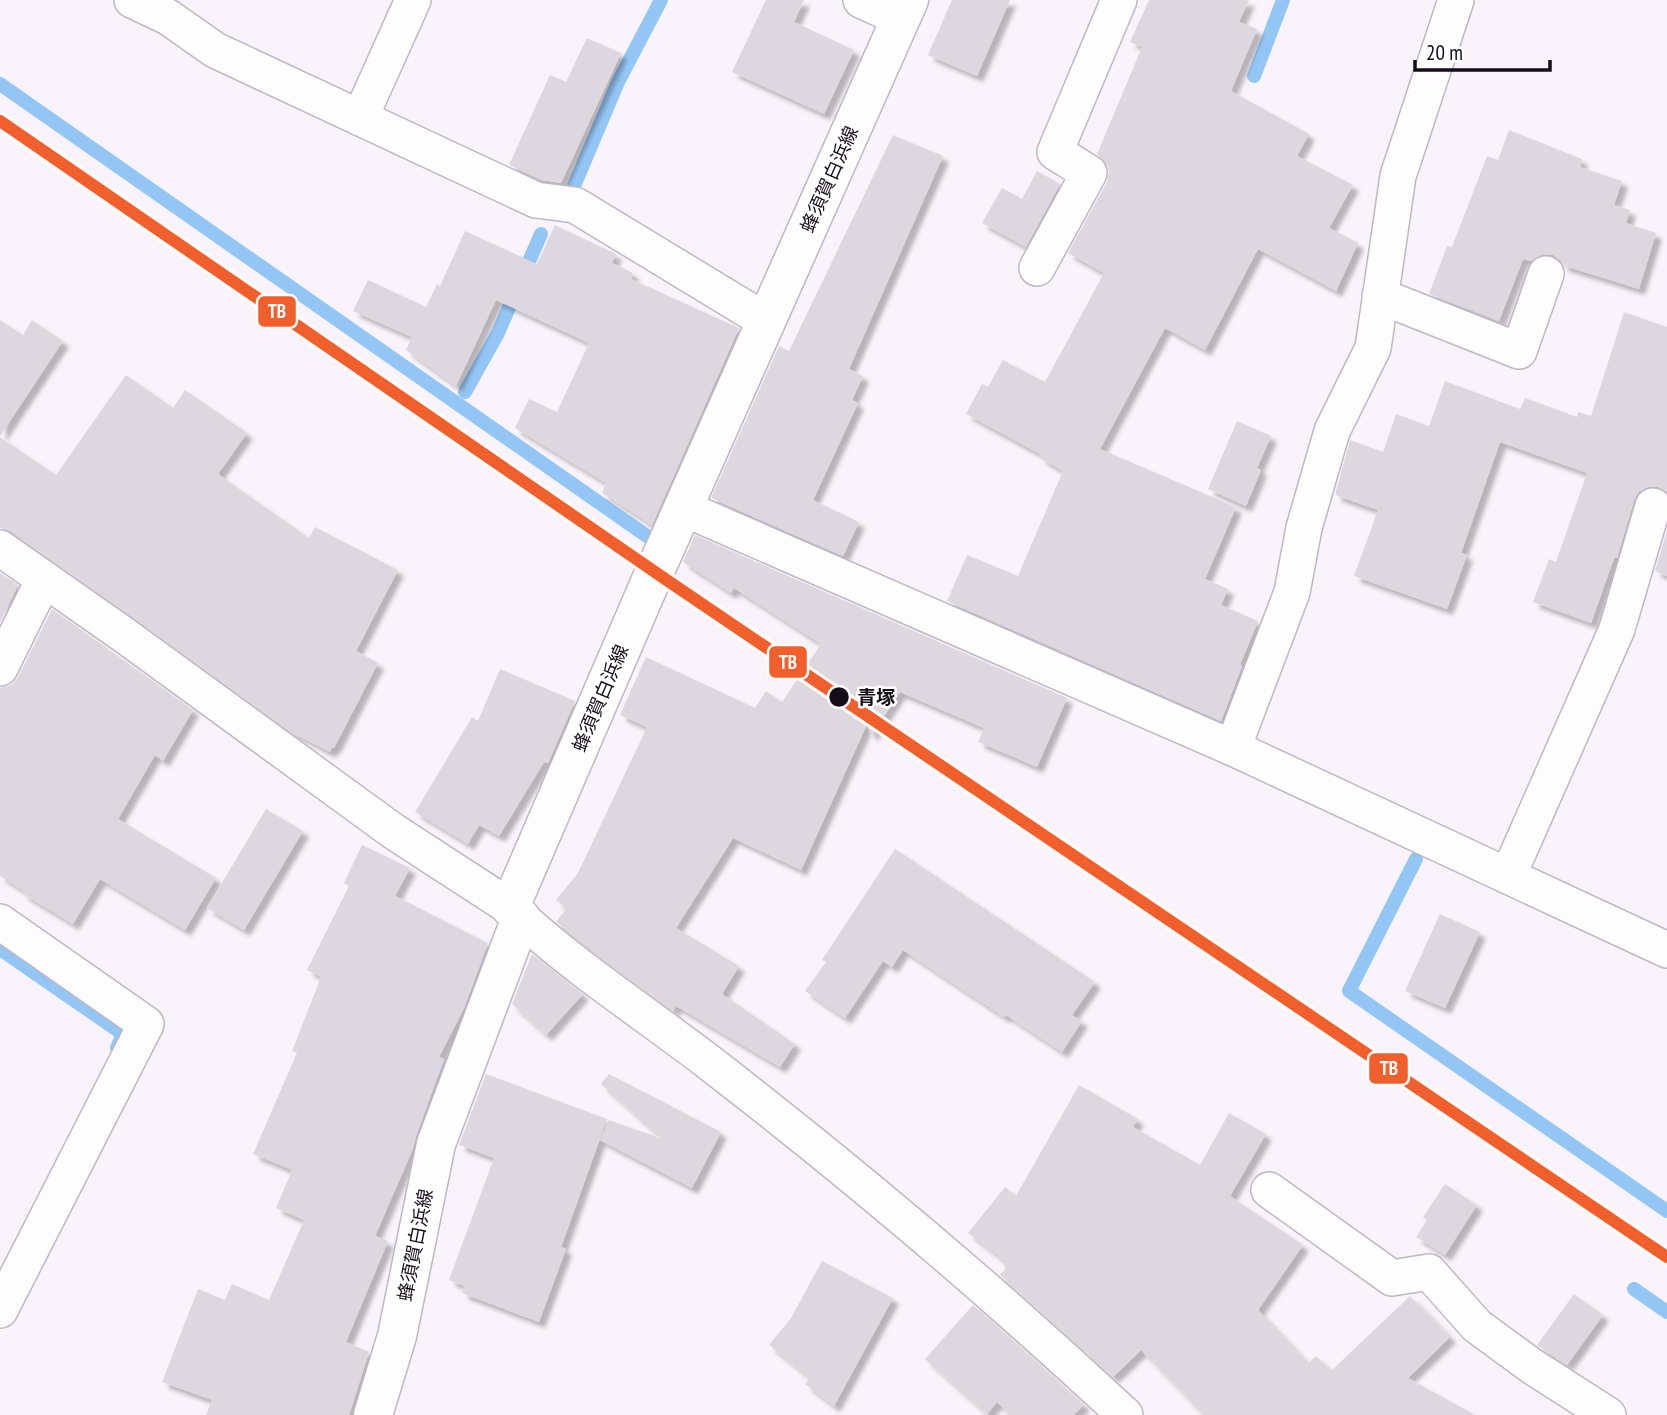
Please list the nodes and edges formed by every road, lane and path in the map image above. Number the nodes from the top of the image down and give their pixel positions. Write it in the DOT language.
graph roads {
  1 [pos="132,0"];
  2 [pos="414,0"];
  3 [pos="861,0"];
  4 [pos="1119,0"];
  5 [pos="1456,0"];
  6 [pos="905,9"];
  7 [pos="360,118"];
  8 [pos="1037,268"];
  9 [pos="1546,274"];
  10 [pos="1380,296"];
  11 [pos="766,321"];
  12 [pos="1653,506"];
  13 [pos="683,508"];
  14 [pos="0,548"];
  15 [pos="44,579"];
  16 [pos="0,668"];
  17 [pos="1233,748"];
  18 [pos="1508,876"];
  19 [pos="516,913"];
  20 [pos="0,922"];
  21 [pos="1667,950"];
  22 [pos="1269,1190"];
  23 [pos="0,1310"];
  24 [pos="373,1415"];
  25 [pos="1125,1415"];
  26 [pos="1608,1415"];
  1 -- 7 [label="street"];
  2 -- 7 [label="street"];
  3 -- 6 [label="street"];
  4 -- 8 [label="street"];
  5 -- 10 [label="street"];
  6 -- 11 [label="main road, 蜂須賀白浜線"];
  7 -- 11 [label="street"];
  9 -- 10 [label="street"];
  10 -- 17 [label="street"];
  11 -- 13 [label="main road, 蜂須賀白浜線"];
  12 -- 18 [label="street"];
  13 -- 17 [label="street"];
  13 -- 19 [label="main road, 蜂須賀白浜線"];
  14 -- 15 [label="street"];
  15 -- 16 [label="street"];
  15 -- 19 [label="street"];
  17 -- 18 [label="street"];
  18 -- 21 [label="street"];
  19 -- 24 [label="main road, 蜂須賀白浜線"];
  19 -- 25 [label="street"];
  20 -- 23 [label="street"];
  22 -- 26 [label="street"];
}
